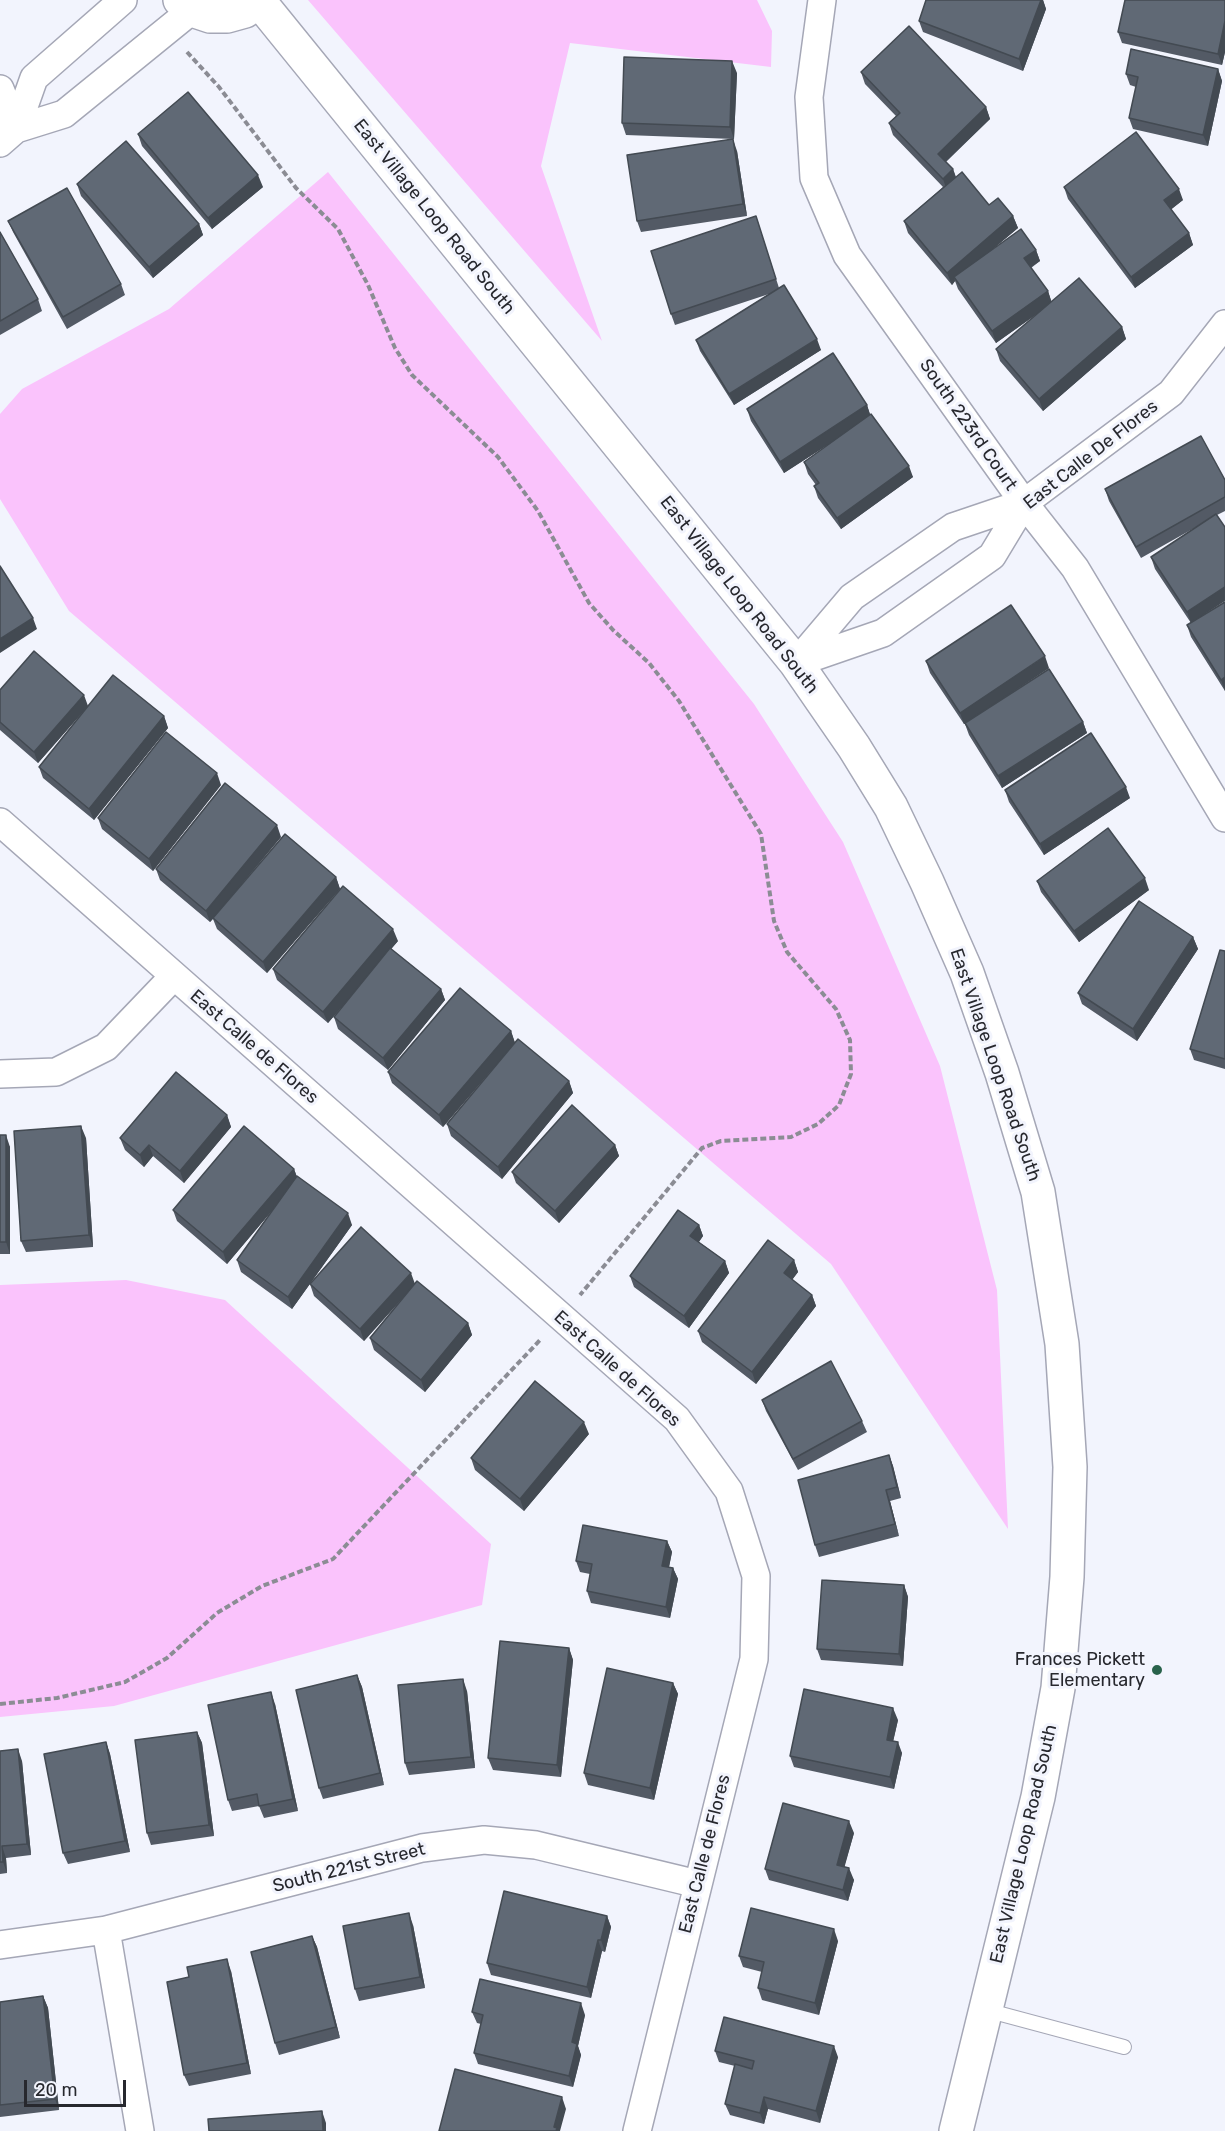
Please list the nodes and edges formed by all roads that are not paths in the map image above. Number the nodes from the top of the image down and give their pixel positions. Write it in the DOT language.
graph roads {
  1 [pos="123,0"];
  2 [pos="822,0"];
  3 [pos="260,1"];
  4 [pos="186,5"];
  5 [pos="0,89"];
  6 [pos="5,129"];
  7 [pos="1225,324"];
  8 [pos="1024,503"];
  9 [pos="796,663"];
  10 [pos="1225,818"];
  11 [pos="0,822"];
  12 [pos="174,976"];
  13 [pos="0,1074"];
  14 [pos="698,1884"];
  15 [pos="106,1930"];
  16 [pos="0,1945"];
  17 [pos="986,2010"];
  18 [pos="1124,2047"];
  19 [pos="140,2131"];
  20 [pos="637,2131"];
  21 [pos="956,2131"];
  1 -- 6 [label="street"];
  2 -- 8 [label="street, South 223rd Court"];
  3 -- 4 [label="street"];
  3 -- 9 [label="street, East Village Loop Road South"];
  4 -- 6 [label="street"];
  5 -- 6 [label="street"];
  7 -- 8 [label="street, East Calle De Flores"];
  8 -- 9 [label="street, East Calle de Flores"];
  8 -- 9 [label="street, East Calle De Flores"];
  8 -- 10 [label="street, South 223rd Court"];
  9 -- 17 [label="street, East Village Loop Road South"];
  11 -- 12 [label="street, East Calle de Flores"];
  12 -- 13 [label="street"];
  12 -- 14 [label="street, East Calle de Flores"];
  14 -- 15 [label="street, South 221st Street"];
  14 -- 20 [label="street, East Calle de Flores"];
  15 -- 16 [label="street, South 221st Street"];
  15 -- 19 [label="street"];
  17 -- 18 [label="lane"];
  17 -- 21 [label="street, East Village Loop Road South"];
}
